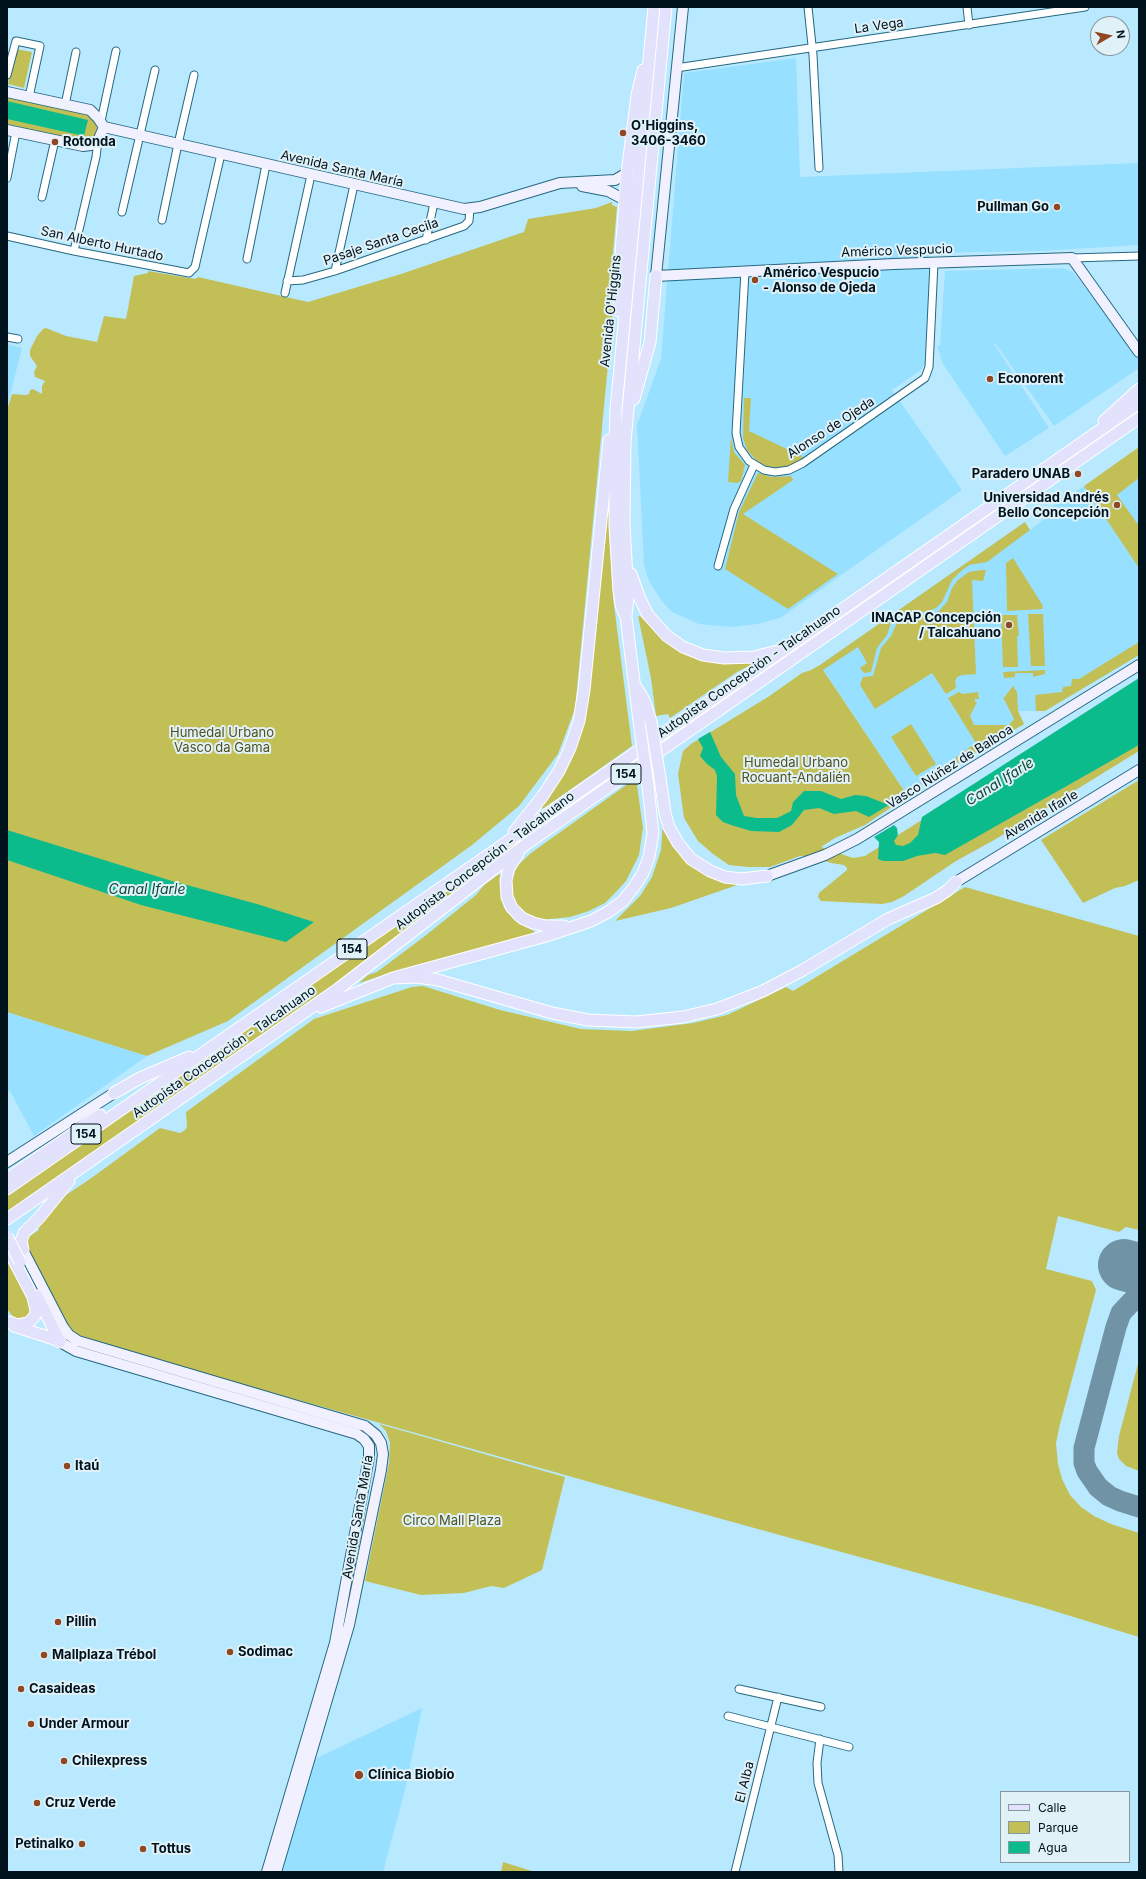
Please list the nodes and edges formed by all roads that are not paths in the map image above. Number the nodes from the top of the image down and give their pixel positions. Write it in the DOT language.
graph roads {
  1 [pos="654,7"];
  2 [pos="666,7"];
  3 [pos="683,7"];
  4 [pos="808,7"];
  5 [pos="966,7"];
  6 [pos="1085,7"];
  7 [pos="969,25"];
  8 [pos="650,48"];
  9 [pos="812,48"];
  10 [pos="116,51"];
  11 [pos="76,52"];
  12 [pos="676,68"];
  13 [pos="155,70"];
  14 [pos="7,75"];
  15 [pos="194,75"];
  16 [pos="7,92"];
  17 [pos="29,97"];
  18 [pos="65,104"];
  19 [pos="102,124"];
  20 [pos="12,131"];
  21 [pos="140,136"];
  22 [pos="54,140"];
  23 [pos="98,141"];
  24 [pos="178,144"];
  25 [pos="221,154"];
  26 [pos="266,164"];
  27 [pos="819,168"];
  28 [pos="627,173"];
  29 [pos="311,175"];
  30 [pos="7,178"];
  31 [pos="575,183"];
  32 [pos="354,185"];
  33 [pos="42,197"];
  34 [pos="625,200"];
  35 [pos="434,203"];
  36 [pos="470,209"];
  37 [pos="122,212"];
  38 [pos="162,220"];
  39 [pos="7,236"];
  40 [pos="426,240"];
  41 [pos="74,251"];
  42 [pos="1139,256"];
  43 [pos="1072,258"];
  44 [pos="247,259"];
  45 [pos="934,263"];
  46 [pos="335,271"];
  47 [pos="745,271"];
  48 [pos="656,276"];
  49 [pos="288,281"];
  50 [pos="285,293"];
  51 [pos="7,337"];
  52 [pos="18,339"];
  53 [pos="622,340"];
  54 [pos="1139,352"];
  55 [pos="1139,389"];
  56 [pos="1139,403"];
  57 [pos="616,408"];
  58 [pos="1139,418"];
  59 [pos="627,420"];
  60 [pos="1086,440"];
  61 [pos="754,465"];
  62 [pos="626,554"];
  63 [pos="718,566"];
  64 [pos="626,617"];
  65 [pos="790,645"];
  66 [pos="1139,665"];
  67 [pos="635,684"];
  68 [pos="1139,770"];
  69 [pos="525,845"];
  70 [pos="495,850"];
  71 [pos="768,876"];
  72 [pos="956,882"];
  73 [pos="583,924"];
  74 [pos="393,978"];
  75 [pos="297,1018"];
  76 [pos="210,1048"];
  77 [pos="164,1079"];
  78 [pos="114,1093"];
  79 [pos="92,1161"];
  80 [pos="7,1162"];
  81 [pos="7,1179"];
  82 [pos="7,1189"];
  83 [pos="7,1219"];
  84 [pos="7,1236"];
  85 [pos="7,1247"];
  86 [pos="23,1250"];
  87 [pos="18,1263"];
  88 [pos="8,1321"];
  89 [pos="60,1342"];
  90 [pos="739,1689"];
  91 [pos="778,1697"];
  92 [pos="821,1707"];
  93 [pos="728,1716"];
  94 [pos="771,1726"];
  95 [pos="820,1739"];
  96 [pos="849,1747"];
  97 [pos="840,1864"];
  98 [pos="267,1872"];
  99 [pos="276,1872"];
  100 [pos="735,1872"];
  101 [pos="839,1872"];
  102 [pos="843,1872"];
  1 -- 8 [label="main road, Avenida O'Higgins"];
  2 -- 59 [label="main road, Avenida O'Higgins"];
  3 -- 12 [label="street"];
  4 -- 9 [label="street"];
  5 -- 7 [label="street"];
  6 -- 7 [label="street, La Vega"];
  7 -- 9 [label="street, La Vega"];
  8 -- 28 [label="main road"];
  8 -- 53 [label="main road, Avenida O'Higgins"];
  9 -- 12 [label="street, La Vega"];
  9 -- 27 [label="street"];
  10 -- 19 [label="street"];
  11 -- 18 [label="street"];
  12 -- 48 [label="street"];
  13 -- 21 [label="street"];
  14 -- 17 [label="street"];
  15 -- 24 [label="street"];
  16 -- 17 [label="street"];
  17 -- 18 [label="street"];
  18 -- 19 [label="street"];
  19 -- 21 [label="street, Avenida Santa María"];
  19 -- 23 [label="street"];
  20 -- 22 [label="street"];
  20 -- 30 [label="street"];
  21 -- 24 [label="street, Avenida Santa María"];
  21 -- 37 [label="street"];
  22 -- 23 [label="street"];
  22 -- 33 [label="street"];
  23 -- 41 [label="street"];
  24 -- 25 [label="street, Avenida Santa María"];
  24 -- 38 [label="street"];
  25 -- 26 [label="street, Avenida Santa María"];
  25 -- 41 [label="street, San Alberto Hurtado"];
  26 -- 29 [label="street, Avenida Santa María"];
  26 -- 44 [label="street"];
  28 -- 31 [label="street, Avenida Santa María"];
  28 -- 34 [label="main road"];
  29 -- 32 [label="street, Avenida Santa María"];
  29 -- 49 [label="street"];
  31 -- 34 [label="street"];
  31 -- 36 [label="street, Avenida Santa María"];
  32 -- 35 [label="street, Avenida Santa María"];
  32 -- 46 [label="street"];
  34 -- 53 [label="main road"];
  35 -- 36 [label="street, Avenida Santa María"];
  35 -- 40 [label="street"];
  36 -- 40 [label="street, Pasaje Santa Cecila"];
  39 -- 41 [label="street, San Alberto Hurtado"];
  40 -- 46 [label="street, Pasaje Santa Cecila"];
  42 -- 43 [label="street, Américo Vespucio"];
  43 -- 45 [label="street, Américo Vespucio"];
  43 -- 54 [label="street"];
  45 -- 47 [label="street, Américo Vespucio"];
  45 -- 61 [label="street, Alonso de Ojeda"];
  46 -- 49 [label="street, Pasaje Santa Cecila"];
  47 -- 48 [label="street, Américo Vespucio"];
  47 -- 61 [label="street"];
  48 -- 59 [label="main road"];
  49 -- 50 [label="street"];
  51 -- 52 [label="street"];
  53 -- 57 [label="main road, Avenida O'Higgins"];
  55 -- 60 [label="main road"];
  56 -- 60 [label="main road, Autopista Concepción - Talcahuano"];
  57 -- 64 [label="main road, Avenida O'Higgins"];
  57 -- 70 [label="main road"];
  58 -- 69 [label="main road, Autopista Concepción - Talcahuano / 154"];
  59 -- 62 [label="main road, Avenida O'Higgins"];
  60 -- 65 [label="main road, Autopista Concepción - Talcahuano"];
  61 -- 63 [label="street"];
  62 -- 64 [label="main road, Avenida O'Higgins"];
  62 -- 65 [label="main road"];
  64 -- 67 [label="main road, Avenida O'Higgins"];
  65 -- 70 [label="main road, Autopista Concepción - Talcahuano / 154"];
  66 -- 71 [label="street, Vasco Núñez de Balboa"];
  67 -- 71 [label="main road, bridge"];
  67 -- 73 [label="main road, Avenida O'Higgins, bridge"];
  68 -- 72 [label="street, Avenida Ifarle"];
  69 -- 73 [label="main road"];
  69 -- 75 [label="main road, Autopista Concepción - Talcahuano / 154"];
  70 -- 76 [label="main road, Autopista Concepción - Talcahuano / 154"];
  72 -- 74 [label="main road"];
  73 -- 74 [label="main road"];
  74 -- 75 [label="main road"];
  75 -- 79 [label="main road, Autopista Concepción - Talcahuano / 154"];
  76 -- 77 [label="main road, Autopista Concepción - Talcahuano / 154"];
  76 -- 78 [label="main road"];
  77 -- 81 [label="main road"];
  77 -- 82 [label="main road, Autopista Concepción - Talcahuano / 154"];
  78 -- 80 [label="street"];
  79 -- 83 [label="main road, Autopista Concepción - Talcahuano / 154"];
  79 -- 86 [label="main road"];
  84 -- 87 [label="main road, bridge"];
  85 -- 86 [label="main road"];
  85 -- 87 [label="main road"];
  86 -- 99 [label="street, Avenida Santa María"];
  87 -- 88 [label="main road"];
  87 -- 89 [label="main road"];
  88 -- 89 [label="main road"];
  89 -- 98 [label="street, Avenida Santa María"];
  90 -- 91 [label="street"];
  91 -- 92 [label="street"];
  91 -- 94 [label="street, El Alba"];
  93 -- 94 [label="street"];
  94 -- 95 [label="street"];
  94 -- 100 [label="street, El Alba"];
  95 -- 96 [label="street"];
  95 -- 97 [label="street"];
  97 -- 101 [label="street"];
  97 -- 102 [label="street"];
}
